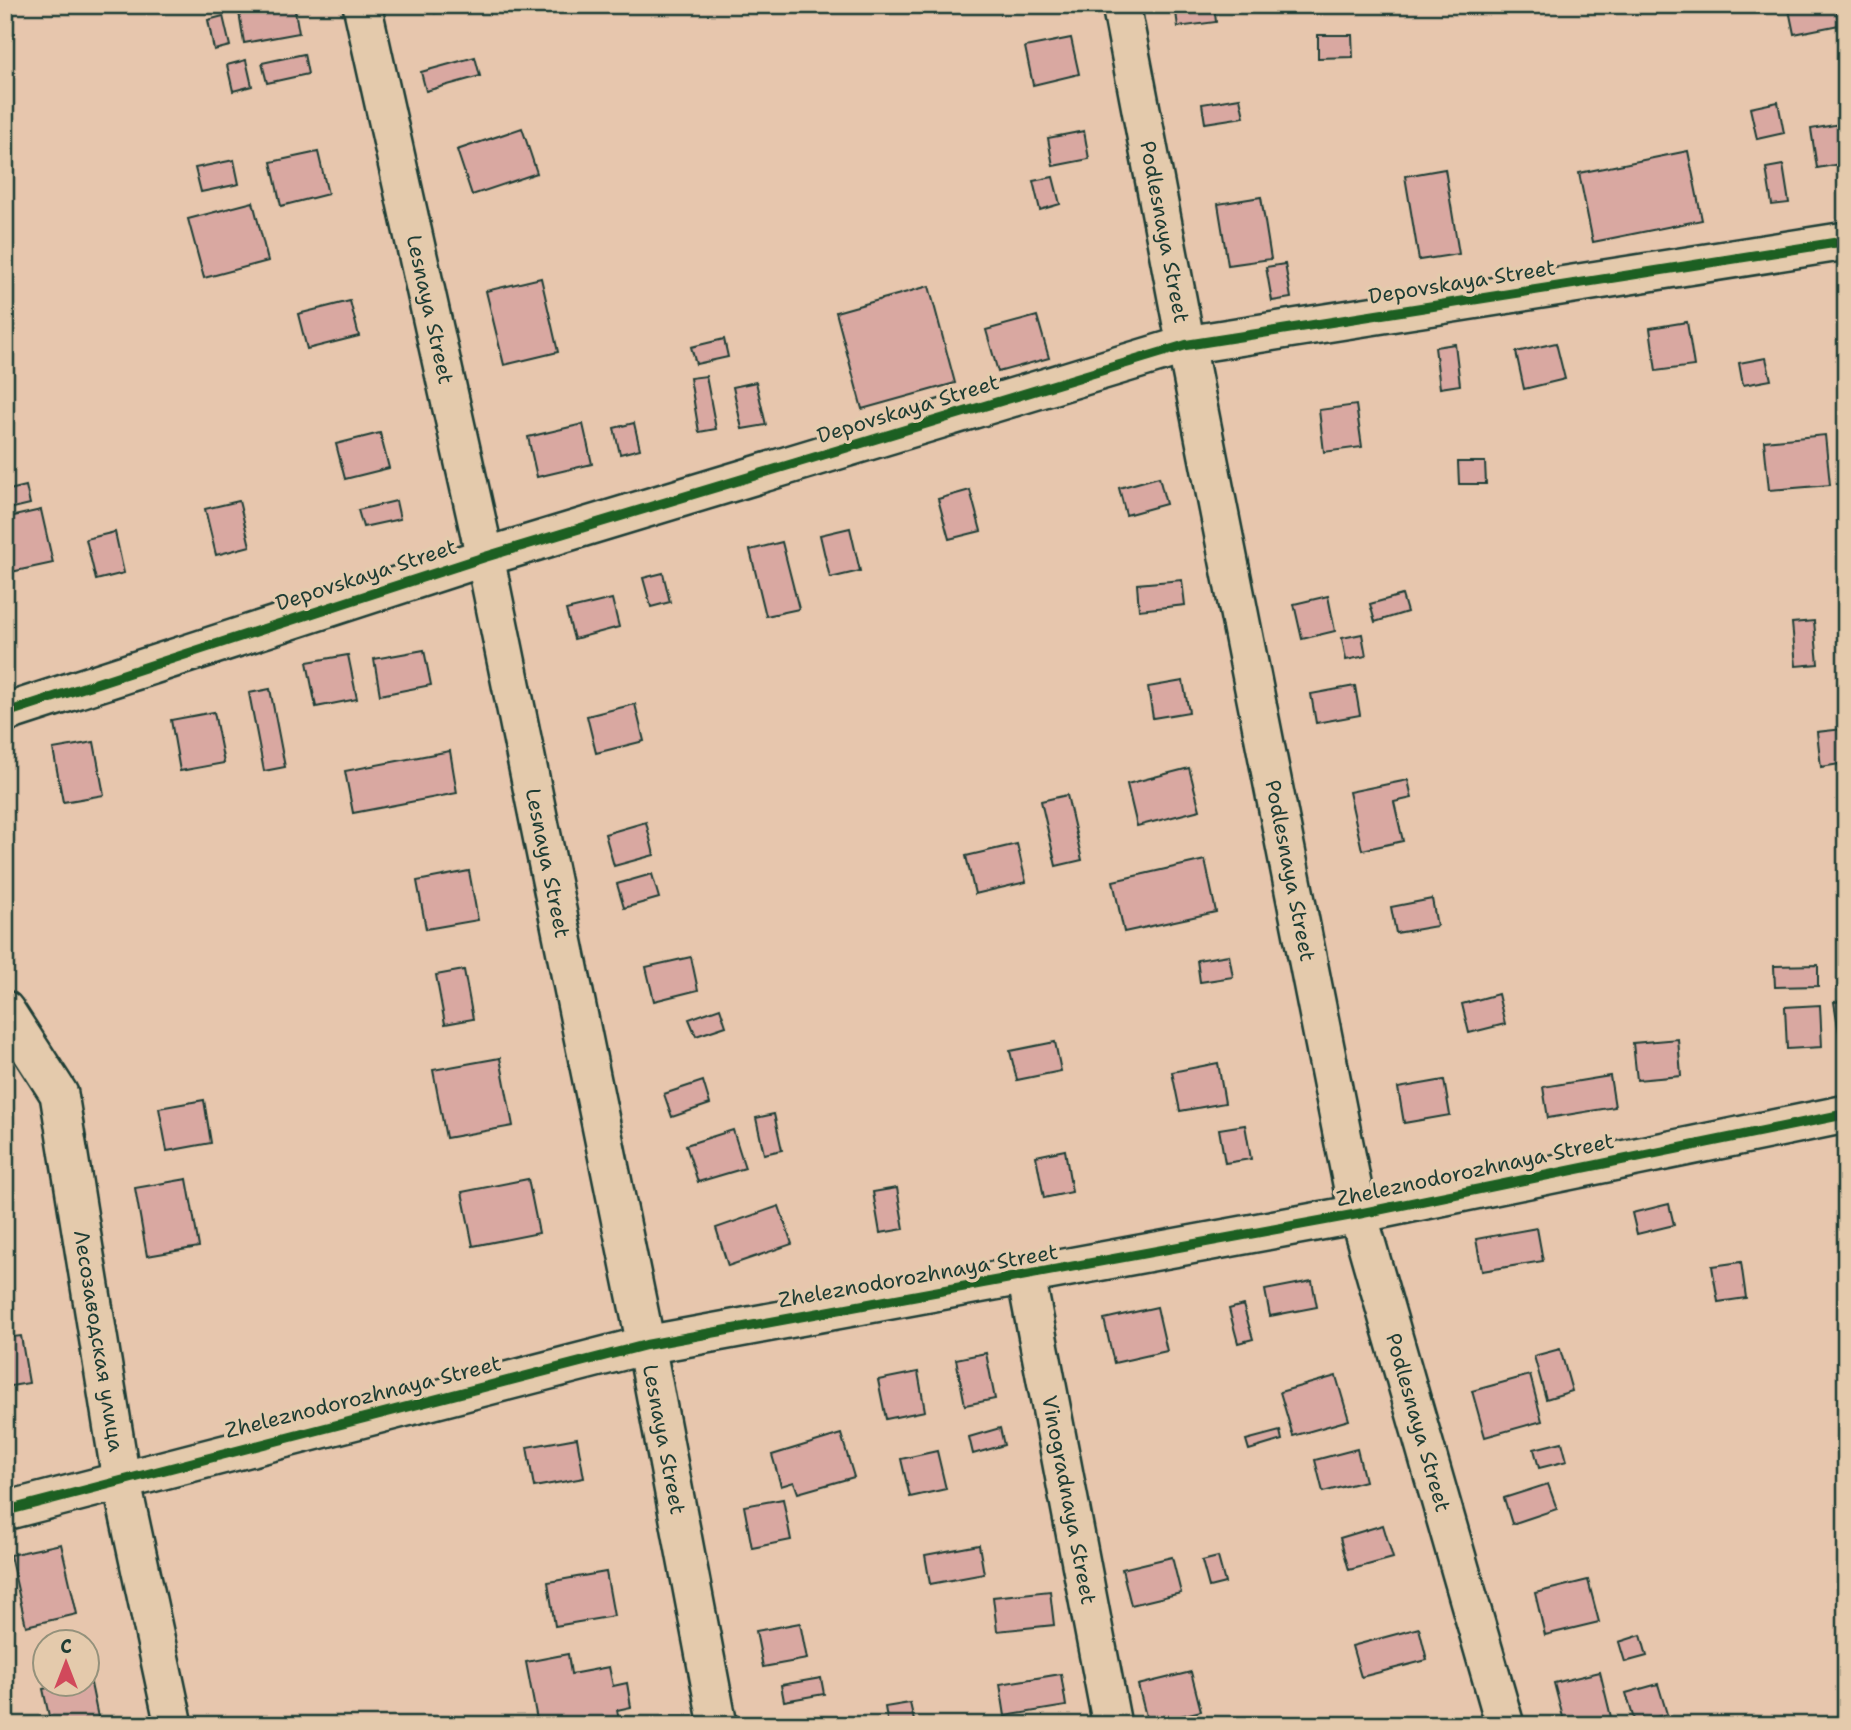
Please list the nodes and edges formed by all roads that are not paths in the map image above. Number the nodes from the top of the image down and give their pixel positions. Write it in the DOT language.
graph roads {
  1 [pos="362,5"];
  2 [pos="1122,5"];
  3 [pos="1846,241"];
  4 [pos="1186,345"];
  5 [pos="485,556"];
  6 [pos="5,713"];
  7 [pos="5,1010"];
  8 [pos="1846,1114"];
  9 [pos="1358,1214"];
  10 [pos="1026,1276"];
  11 [pos="646,1345"];
  12 [pos="121,1479"];
  13 [pos="5,1511"];
  14 [pos="174,1725"];
  15 [pos="719,1725"];
  16 [pos="1112,1725"];
  17 [pos="1505,1725"];
  1 -- 5 [label="street, Lesnaya Street"];
  2 -- 4 [label="street, Podlesnaya Street"];
  3 -- 4 [label="street, Depovskaya Street"];
  4 -- 5 [label="street, Depovskaya Street"];
  4 -- 9 [label="street, Podlesnaya Street"];
  5 -- 6 [label="street, Depovskaya Street"];
  5 -- 11 [label="street, Lesnaya Street"];
  7 -- 12 [label="street, Лесозаводская улица"];
  8 -- 9 [label="street, Zheleznodorozhnaya Street"];
  9 -- 10 [label="street, Zheleznodorozhnaya Street"];
  9 -- 17 [label="street, Podlesnaya Street"];
  10 -- 11 [label="street, Zheleznodorozhnaya Street"];
  10 -- 16 [label="street, Vinogradnaya Street"];
  11 -- 12 [label="street, Zheleznodorozhnaya Street"];
  11 -- 15 [label="street, Lesnaya Street"];
  12 -- 13 [label="street, Zheleznodorozhnaya Street"];
  12 -- 14 [label="street, Лесозаводская улица"];
}
